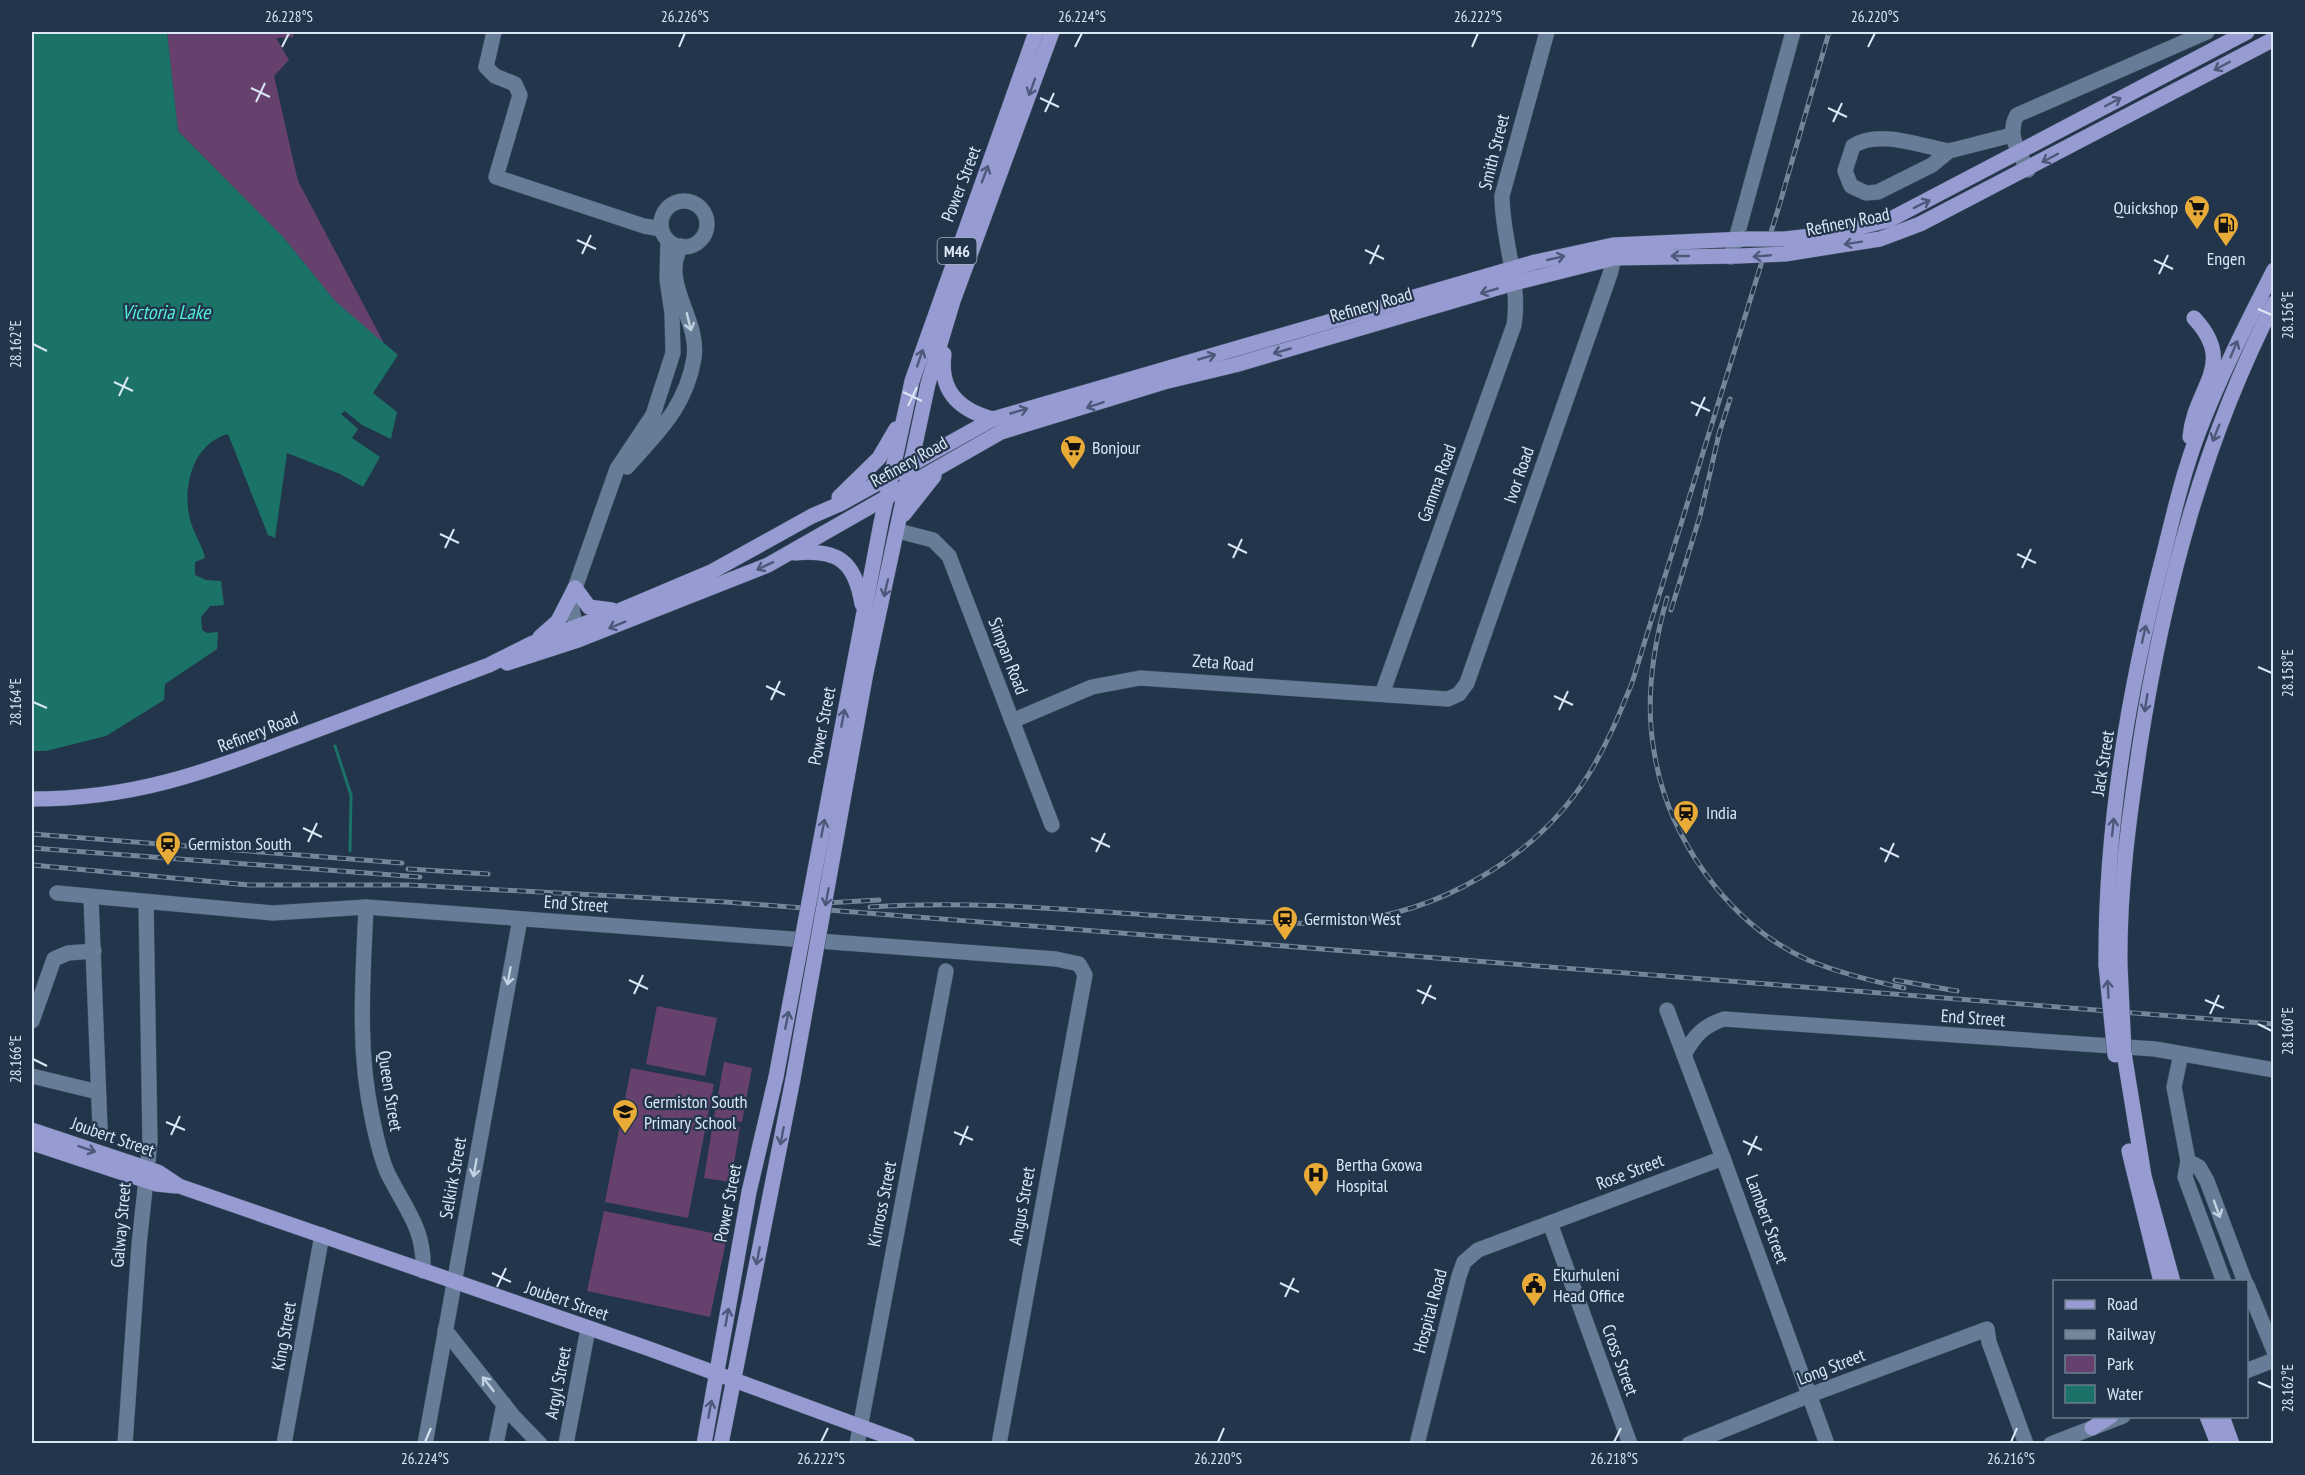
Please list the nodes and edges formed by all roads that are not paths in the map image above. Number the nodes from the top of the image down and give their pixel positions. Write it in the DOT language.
graph roads {
  1 [pos="494,32"];
  2 [pos="1036,32"];
  3 [pos="1052,32"];
  4 [pos="1547,32"];
  5 [pos="1793,32"];
  6 [pos="2207,32"];
  7 [pos="2247,32"];
  8 [pos="2274,39"];
  9 [pos="2012,135"];
  10 [pos="1949,152"];
  11 [pos="2018,152"];
  12 [pos="2028,170"];
  13 [pos="1876,223"];
  14 [pos="670,238"];
  15 [pos="1740,239"];
  16 [pos="1880,239"];
  17 [pos="1785,246"];
  18 [pos="1614,251"];
  19 [pos="1735,257"];
  20 [pos="2274,270"];
  21 [pos="1513,276"];
  22 [pos="953,301"];
  23 [pos="2273,303"];
  24 [pos="2194,318"];
  25 [pos="2274,325"];
  26 [pos="1234,357"];
  27 [pos="660,399"];
  28 [pos="678,405"];
  29 [pos="904,414"];
  30 [pos="993,419"];
  31 [pos="946,464"];
  32 [pos="911,465"];
  33 [pos="2187,470"];
  34 [pos="892,476"];
  35 [pos="612,484"];
  36 [pos="907,486"];
  37 [pos="888,497"];
  38 [pos="812,516"];
  39 [pos="899,525"];
  40 [pos="789,553"];
  41 [pos="575,588"];
  42 [pos="621,610"];
  43 [pos="863,613"];
  44 [pos="576,634"];
  45 [pos="533,643"];
  46 [pos="489,665"];
  47 [pos="1382,694"];
  48 [pos="1439,698"];
  49 [pos="1012,721"];
  50 [pos="840,777"];
  51 [pos="32,799"];
  52 [pos="1052,825"];
  53 [pos="2114,886"];
  54 [pos="57,893"];
  55 [pos="91,897"];
  56 [pos="146,902"];
  57 [pos="366,908"];
  58 [pos="519,919"];
  59 [pos="94,951"];
  60 [pos="946,971"];
  61 [pos="1085,975"];
  62 [pos="1667,1010"];
  63 [pos="32,1021"];
  64 [pos="2119,1054"];
  65 [pos="2181,1054"];
  66 [pos="1684,1055"];
  67 [pos="2274,1070"];
  68 [pos="32,1076"];
  69 [pos="98,1092"];
  70 [pos="100,1128"];
  71 [pos="32,1130"];
  72 [pos="32,1143"];
  73 [pos="1724,1158"];
  74 [pos="2188,1161"];
  75 [pos="145,1174"];
  76 [pos="1550,1223"];
  77 [pos="322,1235"];
  78 [pos="423,1271"];
  79 [pos="2161,1280"];
  80 [pos="2173,1280"];
  81 [pos="2224,1280"];
  82 [pos="2244,1280"];
  83 [pos="454,1283"];
  84 [pos="2248,1289"];
  85 [pos="588,1329"];
  86 [pos="445,1330"];
  87 [pos="2274,1351"];
  88 [pos="2274,1360"];
  89 [pos="2248,1371"];
  90 [pos="716,1374"];
  91 [pos="733,1380"];
  92 [pos="1810,1395"];
  93 [pos="504,1404"];
  94 [pos="2108,1418"];
  95 [pos="2118,1418"];
  96 [pos="2208,1418"];
  97 [pos="2223,1418"];
  98 [pos="860,1426"];
  99 [pos="2092,1428"];
  100 [pos="1418,1436"];
  101 [pos="569,1442"];
  102 [pos="125,1443"];
  103 [pos="284,1443"];
  104 [pos="425,1443"];
  105 [pos="496,1443"];
  106 [pos="540,1443"];
  107 [pos="704,1443"];
  108 [pos="721,1443"];
  109 [pos="857,1443"];
  110 [pos="908,1443"];
  111 [pos="999,1443"];
  112 [pos="1412,1443"];
  113 [pos="1630,1443"];
  114 [pos="1689,1443"];
  115 [pos="1827,1443"];
  116 [pos="2026,1443"];
  117 [pos="2051,1443"];
  118 [pos="2218,1443"];
  119 [pos="2232,1443"];
  1 -- 14 [label="street"];
  29 -- 2 [label="main road, Power Street / M46, one-way"];
  3 -- 22 [label="main road, Power Street / M46, one-way"];
  4 -- 21 [label="street, Smith Street"];
  5 -- 15 [label="street"];
  6 -- 9 [label="street"];
  11 -- 7 [label="main road, Refinery Road, one-way"];
  8 -- 12 [label="main road, Refinery Road, one-way"];
  9 -- 10 [label="street"];
  9 -- 11 [label="street"];
  10 -- 10 [label="street"];
  11 -- 12 [label="street"];
  13 -- 11 [label="main road, Refinery Road, one-way"];
  12 -- 16 [label="main road, Refinery Road"];
  13 -- 16 [label="main road"];
  13 -- 17 [label="main road, Refinery Road"];
  14 -- 27 [label="street"];
  14 -- 28 [label="street, one-way"];
  15 -- 17 [label="main road, Refinery Road, bridge"];
  15 -- 18 [label="main road, Refinery Road"];
  15 -- 19 [label="street"];
  16 -- 17 [label="main road, Refinery Road, one-way"];
  17 -- 19 [label="main road, Refinery Road, one-way, bridge"];
  19 -- 18 [label="main road, Refinery Road, one-way"];
  18 -- 21 [label="main road, Refinery Road"];
  18 -- 48 [label="street, Ivor Road"];
  33 -- 20 [label="main road, Jack Street, one-way"];
  21 -- 26 [label="main road, Refinery Road"];
  21 -- 47 [label="street, Gamma Road"];
  22 -- 30 [label="main road"];
  22 -- 32 [label="main road, Power Street / M46"];
  23 -- 25 [label="main road"];
  23 -- 53 [label="main road, Jack Street, one-way"];
  24 -- 33 [label="main road"];
  30 -- 26 [label="main road, Refinery Road, one-way"];
  26 -- 31 [label="main road, Refinery Road, one-way"];
  27 -- 28 [label="street"];
  27 -- 35 [label="street"];
  28 -- 35 [label="street"];
  29 -- 34 [label="main road, Power Street / M46"];
  29 -- 38 [label="main road"];
  30 -- 32 [label="main road, Refinery Road"];
  31 -- 36 [label="main road, Refinery Road"];
  31 -- 39 [label="main road"];
  32 -- 34 [label="main road, Refinery Road"];
  32 -- 36 [label="main road, Power Street / M46"];
  53 -- 33 [label="main road, Jack Street, one-way"];
  34 -- 37 [label="main road, Power Street / M46"];
  34 -- 38 [label="main road, Refinery Road"];
  35 -- 41 [label="street"];
  36 -- 37 [label="main road, Refinery Road"];
  36 -- 39 [label="main road, Power Street / M46"];
  37 -- 40 [label="main road, Refinery Road"];
  37 -- 43 [label="main road, Power Street / M46"];
  38 -- 42 [label="main road, Refinery Road"];
  39 -- 49 [label="street, Simpan Road"];
  39 -- 50 [label="main road, Power Street, one-way"];
  40 -- 43 [label="main road"];
  40 -- 44 [label="main road, Refinery Road, one-way"];
  41 -- 42 [label="main road"];
  41 -- 44 [label="street"];
  41 -- 45 [label="main road"];
  42 -- 44 [label="main road, Refinery Road"];
  50 -- 43 [label="main road, Power Street, one-way"];
  44 -- 45 [label="main road, Refinery Road"];
  44 -- 46 [label="main road, Refinery Road"];
  45 -- 46 [label="main road, Refinery Road"];
  46 -- 51 [label="main road, Refinery Road"];
  47 -- 48 [label="street, Zeta Road"];
  47 -- 49 [label="street, Zeta Road"];
  49 -- 52 [label="street, Simpan Road"];
  90 -- 50 [label="main road, Power Street, one-way, bridge"];
  50 -- 91 [label="main road, Power Street, one-way, bridge"];
  53 -- 64 [label="main road, Jack Street, bridge"];
  54 -- 55 [label="street, End Street"];
  55 -- 56 [label="street, End Street"];
  55 -- 59 [label="street"];
  56 -- 57 [label="street, End Street"];
  56 -- 75 [label="street, Galway Street"];
  57 -- 58 [label="street, End Street"];
  57 -- 78 [label="street, Queen Street"];
  58 -- 61 [label="street, End Street"];
  58 -- 83 [label="street, Selkirk Street, one-way"];
  59 -- 63 [label="street"];
  59 -- 69 [label="street"];
  60 -- 98 [label="street, Kinross Street"];
  61 -- 111 [label="street, Angus Street"];
  62 -- 66 [label="street, Lambert Street"];
  64 -- 79 [label="main road, Jack Street"];
  64 -- 80 [label="main road, Jack Street"];
  65 -- 66 [label="street, End Street"];
  65 -- 67 [label="street, End Street"];
  65 -- 74 [label="street"];
  66 -- 73 [label="street, Lambert Street"];
  68 -- 69 [label="street"];
  69 -- 70 [label="street"];
  71 -- 75 [label="main road, Joubert Street, one-way"];
  72 -- 75 [label="main road, Joubert Street"];
  73 -- 76 [label="street, Rose Street"];
  73 -- 92 [label="street, Lambert Street"];
  74 -- 81 [label="street"];
  74 -- 82 [label="street, one-way"];
  75 -- 77 [label="main road, Joubert Street"];
  75 -- 102 [label="street, Galway Street"];
  76 -- 100 [label="street, Hospital Road"];
  76 -- 113 [label="street, Cross Street"];
  77 -- 78 [label="main road, Joubert Street"];
  77 -- 103 [label="street, King Street"];
  78 -- 83 [label="main road, Joubert Street"];
  83 -- 85 [label="main road, Joubert Street"];
  83 -- 86 [label="street, Selkirk Street"];
  84 -- 87 [label="street"];
  85 -- 90 [label="main road, Joubert Street"];
  85 -- 101 [label="street, Argyl Street"];
  93 -- 86 [label="street, one-way"];
  86 -- 104 [label="street, Selkirk Street"];
  88 -- 89 [label="street"];
  90 -- 91 [label="main road, Joubert Street"];
  107 -- 90 [label="main road, Power Street, one-way"];
  91 -- 98 [label="main road, Joubert Street"];
  91 -- 108 [label="main road, Power Street"];
  92 -- 114 [label="street, Long Street"];
  92 -- 115 [label="street, Lambert Street"];
  92 -- 116 [label="street, Long Street"];
  93 -- 105 [label="street"];
  93 -- 106 [label="street"];
  94 -- 99 [label="main road"];
  95 -- 99 [label="street"];
  96 -- 118 [label="main road"];
  97 -- 119 [label="main road"];
  98 -- 109 [label="street, Kinross Street"];
  98 -- 110 [label="main road, Joubert Street"];
  99 -- 117 [label="street"];
  100 -- 112 [label="street, Hospital Road"];
}
